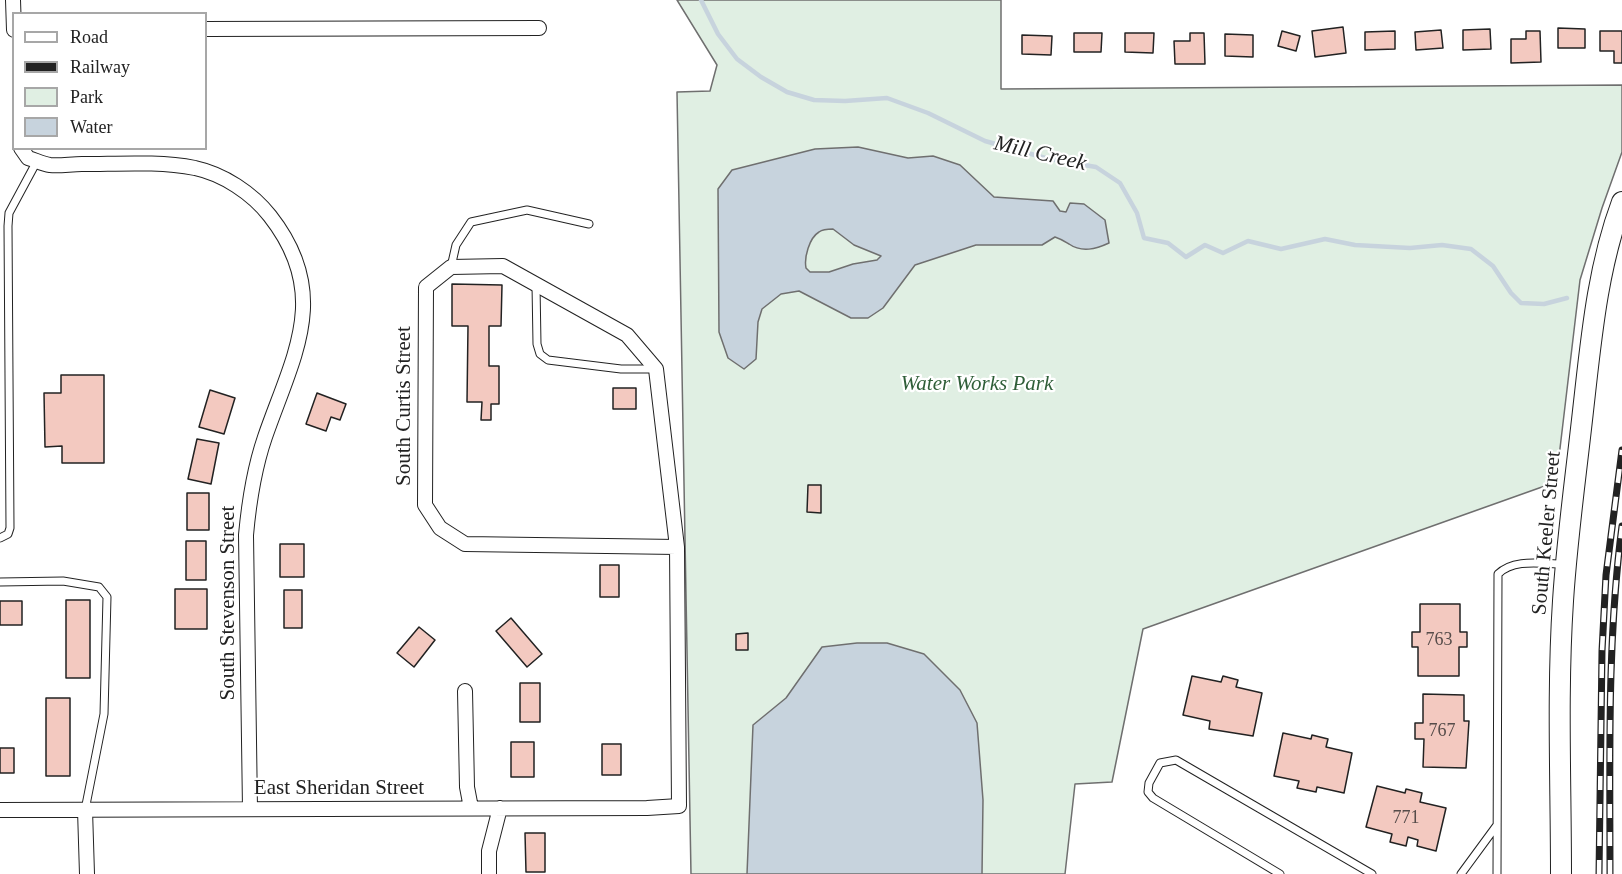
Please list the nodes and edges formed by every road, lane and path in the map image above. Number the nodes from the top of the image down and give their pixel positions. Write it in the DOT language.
graph roads {
  1 [pos="207,28"];
  2 [pos="539,28"];
  3 [pos="22,150"];
  4 [pos="37,161"];
  5 [pos="1622,202"];
  6 [pos="589,224"];
  7 [pos="451,267"];
  8 [pos="536,285"];
  9 [pos="656,369"];
  10 [pos="0,538"];
  11 [pos="677,547"];
  12 [pos="1565,564"];
  13 [pos="0,582"];
  14 [pos="465,691"];
  15 [pos="471,808"];
  16 [pos="500,808"];
  17 [pos="250,809"];
  18 [pos="0,810"];
  19 [pos="85,810"];
  20 [pos="1497,824"];
  21 [pos="1366,873"];
  22 [pos="87,874"];
  23 [pos="489,874"];
  24 [pos="1280,874"];
  25 [pos="1461,874"];
  26 [pos="1497,874"];
  27 [pos="1561,874"];
  1 -- 2 [label="street"];
  3 -- 4 [label="street"];
  4 -- 10 [label="lane"];
  4 -- 17 [label="street, South Stevenson Street"];
  5 -- 12 [label="street, South Keeler Street"];
  6 -- 7 [label="lane"];
  7 -- 8 [label="street"];
  7 -- 11 [label="street, South Curtis Street"];
  8 -- 9 [label="street"];
  8 -- 9 [label="lane"];
  9 -- 11 [label="street"];
  11 -- 16 [label="street, East Sheridan Street"];
  12 -- 20 [label="lane"];
  12 -- 27 [label="street, South Keeler Street"];
  13 -- 19 [label="lane"];
  14 -- 15 [label="street"];
  15 -- 16 [label="street, East Sheridan Street"];
  15 -- 17 [label="street, East Sheridan Street"];
  16 -- 23 [label="street"];
  17 -- 19 [label="street, East Sheridan Street"];
  18 -- 19 [label="street, East Sheridan Street"];
  19 -- 22 [label="street"];
  20 -- 25 [label="lane"];
  20 -- 26 [label="lane"];
  21 -- 24 [label="lane"];
}
